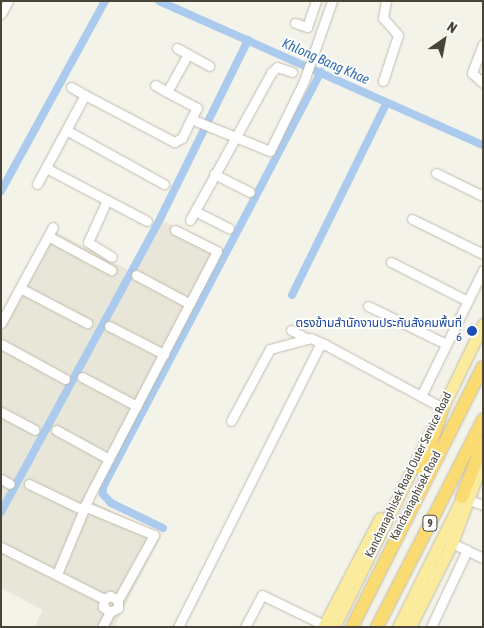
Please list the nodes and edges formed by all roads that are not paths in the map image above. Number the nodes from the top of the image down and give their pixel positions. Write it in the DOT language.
graph roads {
  1 [pos="8,1"];
  2 [pos="316,1"];
  3 [pos="332,1"];
  4 [pos="386,1"];
  5 [pos="1,14"];
  6 [pos="296,23"];
  7 [pos="483,44"];
  8 [pos="177,48"];
  9 [pos="188,54"];
  10 [pos="210,66"];
  11 [pos="292,72"];
  12 [pos="383,81"];
  13 [pos="483,83"];
  14 [pos="155,85"];
  15 [pos="71,87"];
  16 [pos="167,92"];
  17 [pos="85,95"];
  18 [pos="194,121"];
  19 [pos="66,130"];
  20 [pos="233,138"];
  21 [pos="46,168"];
  22 [pos="436,173"];
  23 [pos="214,174"];
  24 [pos="37,184"];
  25 [pos="164,184"];
  26 [pos="250,192"];
  27 [pos="483,196"];
  28 [pos="108,200"];
  29 [pos="195,211"];
  30 [pos="412,219"];
  31 [pos="190,220"];
  32 [pos="147,221"];
  33 [pos="53,227"];
  34 [pos="229,228"];
  35 [pos="175,230"];
  36 [pos="48,236"];
  37 [pos="483,254"];
  38 [pos="112,257"];
  39 [pos="391,262"];
  40 [pos="112,270"];
  41 [pos="483,270"];
  42 [pos="136,275"];
  43 [pos="20,288"];
  44 [pos="468,301"];
  45 [pos="190,304"];
  46 [pos="368,306"];
  47 [pos="1,323"];
  48 [pos="87,323"];
  49 [pos="483,324"];
  50 [pos="109,326"];
  51 [pos="291,330"];
  52 [pos="308,339"];
  53 [pos="1,344"];
  54 [pos="324,344"];
  55 [pos="446,344"];
  56 [pos="164,354"];
  57 [pos="483,367"];
  58 [pos="82,377"];
  59 [pos="65,379"];
  60 [pos="421,396"];
  61 [pos="137,406"];
  62 [pos="443,408"];
  63 [pos="1,412"];
  64 [pos="483,420"];
  65 [pos="231,422"];
  66 [pos="35,430"];
  67 [pos="56,430"];
  68 [pos="483,443"];
  69 [pos="109,459"];
  70 [pos="483,460"];
  71 [pos="29,484"];
  72 [pos="465,498"];
  73 [pos="483,505"];
  74 [pos="83,508"];
  75 [pos="409,508"];
  76 [pos="452,544"];
  77 [pos="1,547"];
  78 [pos="466,550"];
  79 [pos="483,558"];
  80 [pos="57,574"];
  81 [pos="104,600"];
  82 [pos="118,600"];
  83 [pos="110,612"];
  84 [pos="327,626"];
  85 [pos="102,627"];
  86 [pos="178,627"];
  87 [pos="245,627"];
  88 [pos="352,627"];
  89 [pos="377,627"];
  90 [pos="398,627"];
  91 [pos="410,627"];
  92 [pos="431,627"];
  1 -- 5 [label="street"];
  2 -- 6 [label="street"];
  3 -- 20 [label="street"];
  4 -- 12 [label="street"];
  7 -- 13 [label="street"];
  8 -- 9 [label="street"];
  9 -- 10 [label="street"];
  9 -- 16 [label="street"];
  11 -- 20 [label="street"];
  14 -- 16 [label="street"];
  15 -- 17 [label="street"];
  16 -- 18 [label="street"];
  17 -- 18 [label="street"];
  17 -- 19 [label="street"];
  18 -- 20 [label="street"];
  19 -- 21 [label="street"];
  19 -- 25 [label="street"];
  20 -- 23 [label="street"];
  21 -- 24 [label="street"];
  21 -- 28 [label="street"];
  22 -- 27 [label="street"];
  23 -- 26 [label="street"];
  23 -- 29 [label="street"];
  28 -- 32 [label="street"];
  28 -- 38 [label="street"];
  29 -- 31 [label="street"];
  29 -- 34 [label="street"];
  30 -- 37 [label="street"];
  33 -- 36 [label="street"];
  35 -- 45 [label="street"];
  36 -- 40 [label="street"];
  36 -- 43 [label="street"];
  39 -- 44 [label="street"];
  41 -- 44 [label="street"];
  42 -- 45 [label="street"];
  43 -- 47 [label="street"];
  43 -- 48 [label="street"];
  44 -- 55 [label="street"];
  45 -- 56 [label="street"];
  46 -- 55 [label="street"];
  49 -- 62 [label="main road, Kanchanaphisek Road Outer Service Road"];
  50 -- 56 [label="street"];
  51 -- 52 [label="street"];
  52 -- 54 [label="street"];
  52 -- 65 [label="street"];
  53 -- 59 [label="street"];
  54 -- 60 [label="street"];
  54 -- 86 [label="street"];
  55 -- 60 [label="street"];
  56 -- 61 [label="street"];
  57 -- 75 [label="highway, Kanchanaphisek Road / 9"];
  58 -- 61 [label="street"];
  60 -- 62 [label="street"];
  61 -- 69 [label="street"];
  62 -- 75 [label="highway"];
  62 -- 84 [label="main road, Kanchanaphisek Road Outer Service Road"];
  63 -- 66 [label="street"];
  64 -- 89 [label="highway, Kanchanaphisek Road / 9"];
  67 -- 69 [label="street"];
  68 -- 72 [label="highway"];
  69 -- 74 [label="street"];
  70 -- 72 [label="main road"];
  71 -- 74 [label="street"];
  72 -- 73 [label="street"];
  72 -- 76 [label="main road"];
  72 -- 90 [label="main road"];
  74 -- 80 [label="street"];
  74 -- 82 [label="street"];
  75 -- 88 [label="highway, Kanchanaphisek Road / 9"];
  76 -- 78 [label="street"];
  76 -- 91 [label="main road"];
  77 -- 80 [label="street"];
  78 -- 79 [label="street"];
  78 -- 92 [label="street"];
  80 -- 81 [label="street"];
  81 -- 82 [label="street"];
  81 -- 83 [label="street"];
  82 -- 83 [label="street"];
  83 -- 85 [label="street"];
  84 -- 87 [label="street"];
}
